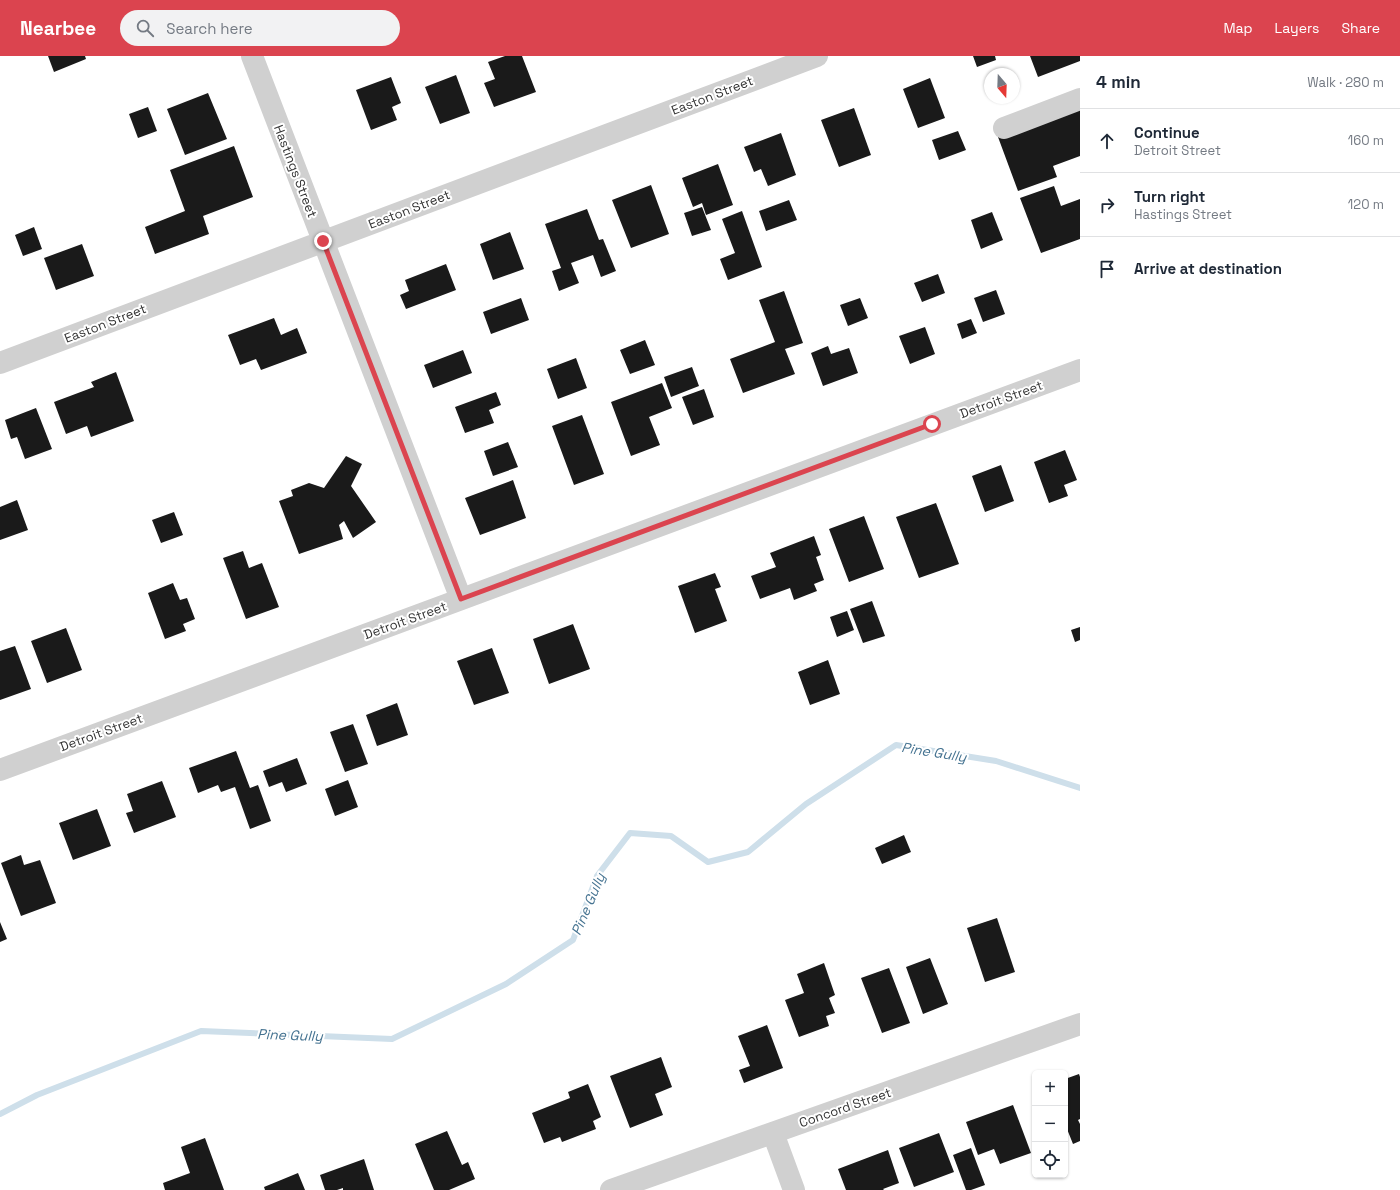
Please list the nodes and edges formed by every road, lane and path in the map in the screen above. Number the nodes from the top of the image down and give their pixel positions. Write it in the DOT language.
graph roads {
  1 [pos="252,56"];
  2 [pos="817,56"];
  3 [pos="1080,99"];
  4 [pos="1004,128"];
  5 [pos="323,241"];
  6 [pos="0,363"];
  7 [pos="1080,370"];
  8 [pos="461,599"];
  9 [pos="0,770"];
  10 [pos="1080,1024"];
  11 [pos="773,1133"];
  12 [pos="611,1190"];
  13 [pos="794,1190"];
  1 -- 5 [label="street, Hastings Street"];
  2 -- 5 [label="street, Easton Street"];
  3 -- 4 [label="street"];
  5 -- 6 [label="street, Easton Street"];
  5 -- 8 [label="street, Hastings Street"];
  7 -- 8 [label="street, Detroit Street"];
  8 -- 9 [label="street, Detroit Street"];
  10 -- 11 [label="street, Concord Street"];
  11 -- 12 [label="street, Concord Street"];
  11 -- 13 [label="street"];
}
